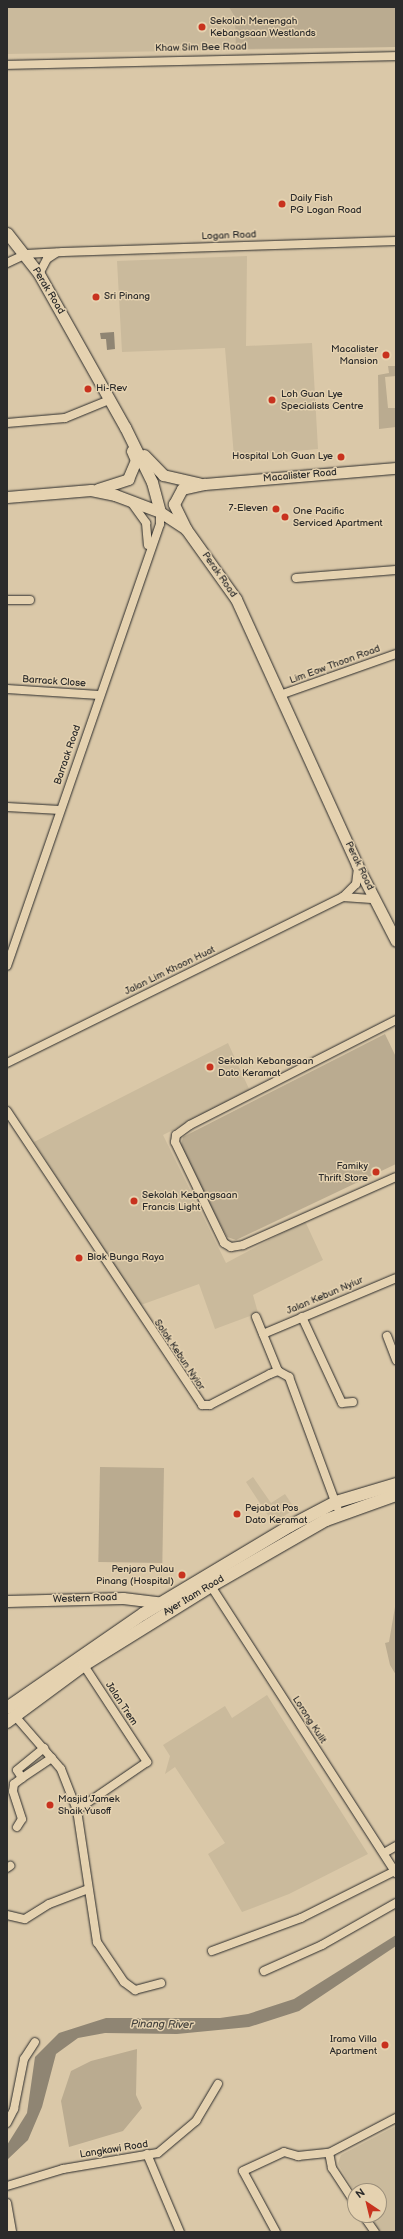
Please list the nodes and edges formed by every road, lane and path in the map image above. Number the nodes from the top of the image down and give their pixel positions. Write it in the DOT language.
graph roads {
  1 [pos="396,56"];
  2 [pos="7,65"];
  3 [pos="7,233"];
  4 [pos="396,240"];
  5 [pos="63,252"];
  6 [pos="26,254"];
  7 [pos="7,263"];
  8 [pos="39,274"];
  9 [pos="109,400"];
  10 [pos="7,423"];
  11 [pos="131,439"];
  12 [pos="396,468"];
  13 [pos="204,484"];
  14 [pos="91,490"];
  15 [pos="7,497"];
  16 [pos="127,498"];
  17 [pos="160,512"];
  18 [pos="186,529"];
  19 [pos="148,550"];
  20 [pos="395,573"];
  21 [pos="296,578"];
  22 [pos="7,600"];
  23 [pos="30,600"];
  24 [pos="396,654"];
  25 [pos="7,689"];
  26 [pos="99,695"];
  27 [pos="280,696"];
  28 [pos="7,807"];
  29 [pos="60,810"];
  30 [pos="357,865"];
  31 [pos="343,897"];
  32 [pos="375,899"];
  33 [pos="396,941"];
  34 [pos="7,966"];
  35 [pos="396,1020"];
  36 [pos="7,1063"];
  37 [pos="7,1112"];
  38 [pos="396,1177"];
  39 [pos="396,1278"];
  40 [pos="256,1317"];
  41 [pos="302,1317"];
  42 [pos="263,1334"];
  43 [pos="386,1336"];
  44 [pos="396,1360"];
  45 [pos="278,1371"];
  46 [pos="353,1402"];
  47 [pos="396,1484"];
  48 [pos="396,1495"];
  49 [pos="338,1508"];
  50 [pos="208,1582"];
  51 [pos="7,1602"];
  52 [pos="162,1603"];
  53 [pos="81,1661"];
  54 [pos="10,1716"];
  55 [pos="44,1748"];
  56 [pos="52,1758"];
  57 [pos="22,1778"];
  58 [pos="77,1810"];
  59 [pos="17,1827"];
  60 [pos="396,1846"];
  61 [pos="384,1853"];
  62 [pos="395,1872"];
  63 [pos="86,1890"];
  64 [pos="396,1903"];
  65 [pos="7,1915"];
  66 [pos="212,1951"];
  67 [pos="264,1971"];
  68 [pos="161,1984"];
  69 [pos="35,2042"];
  70 [pos="218,2084"];
  71 [pos="396,2118"];
  72 [pos="7,2123"];
  73 [pos="329,2153"];
  74 [pos="146,2154"];
  75 [pos="7,2186"];
  76 [pos="347,2190"];
  77 [pos="7,2203"];
  78 [pos="369,2223"];
  79 [pos="12,2232"];
  80 [pos="180,2232"];
  81 [pos="276,2232"];
  82 [pos="375,2232"];
  1 -- 2 [label="street, Khaw Sim Bee Road"];
  3 -- 6 [label="main road, Perak Road"];
  4 -- 5 [label="street, Logan Road"];
  5 -- 6 [label="street, Logan Road"];
  5 -- 8 [label="street, Logan Road"];
  6 -- 7 [label="street"];
  6 -- 8 [label="main road, Perak Road"];
  8 -- 9 [label="main road, Perak Road"];
  9 -- 10 [label="street"];
  9 -- 11 [label="main road, Perak Road"];
  9 -- 14 [label="main road"];
  11 -- 13 [label="main road"];
  11 -- 17 [label="main road, Perak Road"];
  12 -- 13 [label="main road, Macalister Road"];
  13 -- 18 [label="main road"];
  14 -- 15 [label="main road"];
  14 -- 16 [label="main road"];
  16 -- 17 [label="main road"];
  16 -- 19 [label="street, Barrack Road"];
  17 -- 18 [label="main road, Perak Road"];
  17 -- 19 [label="street, Barrack Road"];
  18 -- 27 [label="main road, Perak Road"];
  19 -- 26 [label="street, Barrack Road"];
  20 -- 21 [label="street"];
  22 -- 23 [label="street"];
  24 -- 27 [label="street, Lim Eow Thoon Road"];
  25 -- 26 [label="street, Barrack Close"];
  26 -- 29 [label="street, Barrack Road"];
  27 -- 30 [label="main road, Perak Road"];
  28 -- 29 [label="street"];
  29 -- 34 [label="street, Barrack Road"];
  30 -- 31 [label="street, Jalan Lim Khoon Huat"];
  30 -- 32 [label="main road, Perak Road"];
  31 -- 32 [label="street, Jalan Lim Khoon Huat"];
  31 -- 36 [label="street, Jalan Lim Khoon Huat"];
  32 -- 33 [label="main road, Perak Road"];
  35 -- 38 [label="street"];
  37 -- 45 [label="street, Solok Kebun Nyior"];
  39 -- 41 [label="street, Jalan Kebun Nyiur"];
  40 -- 42 [label="street"];
  41 -- 42 [label="street, Jalan Kebun Nyiur"];
  41 -- 46 [label="street"];
  42 -- 45 [label="street"];
  43 -- 44 [label="street"];
  45 -- 49 [label="street"];
  47 -- 49 [label="main road, Ayer Itam Road"];
  48 -- 49 [label="main road, Ayer Itam Road"];
  49 -- 50 [label="main road, Ayer Itam Road"];
  50 -- 52 [label="main road, Ayer Itam Road"];
  50 -- 53 [label="main road, Ayer Itam Road"];
  50 -- 61 [label="street, Lorong Kulit"];
  51 -- 52 [label="main road, Western Road"];
  52 -- 53 [label="main road, Ayer Itam Road"];
  53 -- 54 [label="main road, Ayer Itam Road"];
  53 -- 58 [label="street, Jalan Trem"];
  54 -- 55 [label="street"];
  55 -- 56 [label="street"];
  55 -- 57 [label="street"];
  56 -- 57 [label="street"];
  56 -- 58 [label="street"];
  57 -- 59 [label="street"];
  58 -- 63 [label="street"];
  60 -- 61 [label="street"];
  61 -- 62 [label="street, Lorong Kulit"];
  62 -- 66 [label="street"];
  63 -- 65 [label="street"];
  63 -- 68 [label="street"];
  64 -- 67 [label="street"];
  69 -- 72 [label="street"];
  70 -- 74 [label="street, Langkawi Road"];
  71 -- 73 [label="street"];
  73 -- 76 [label="street"];
  73 -- 81 [label="street"];
  74 -- 75 [label="street, Langkawi Road"];
  74 -- 80 [label="street"];
  77 -- 79 [label="street"];
  78 -- 82 [label="street"];
}
